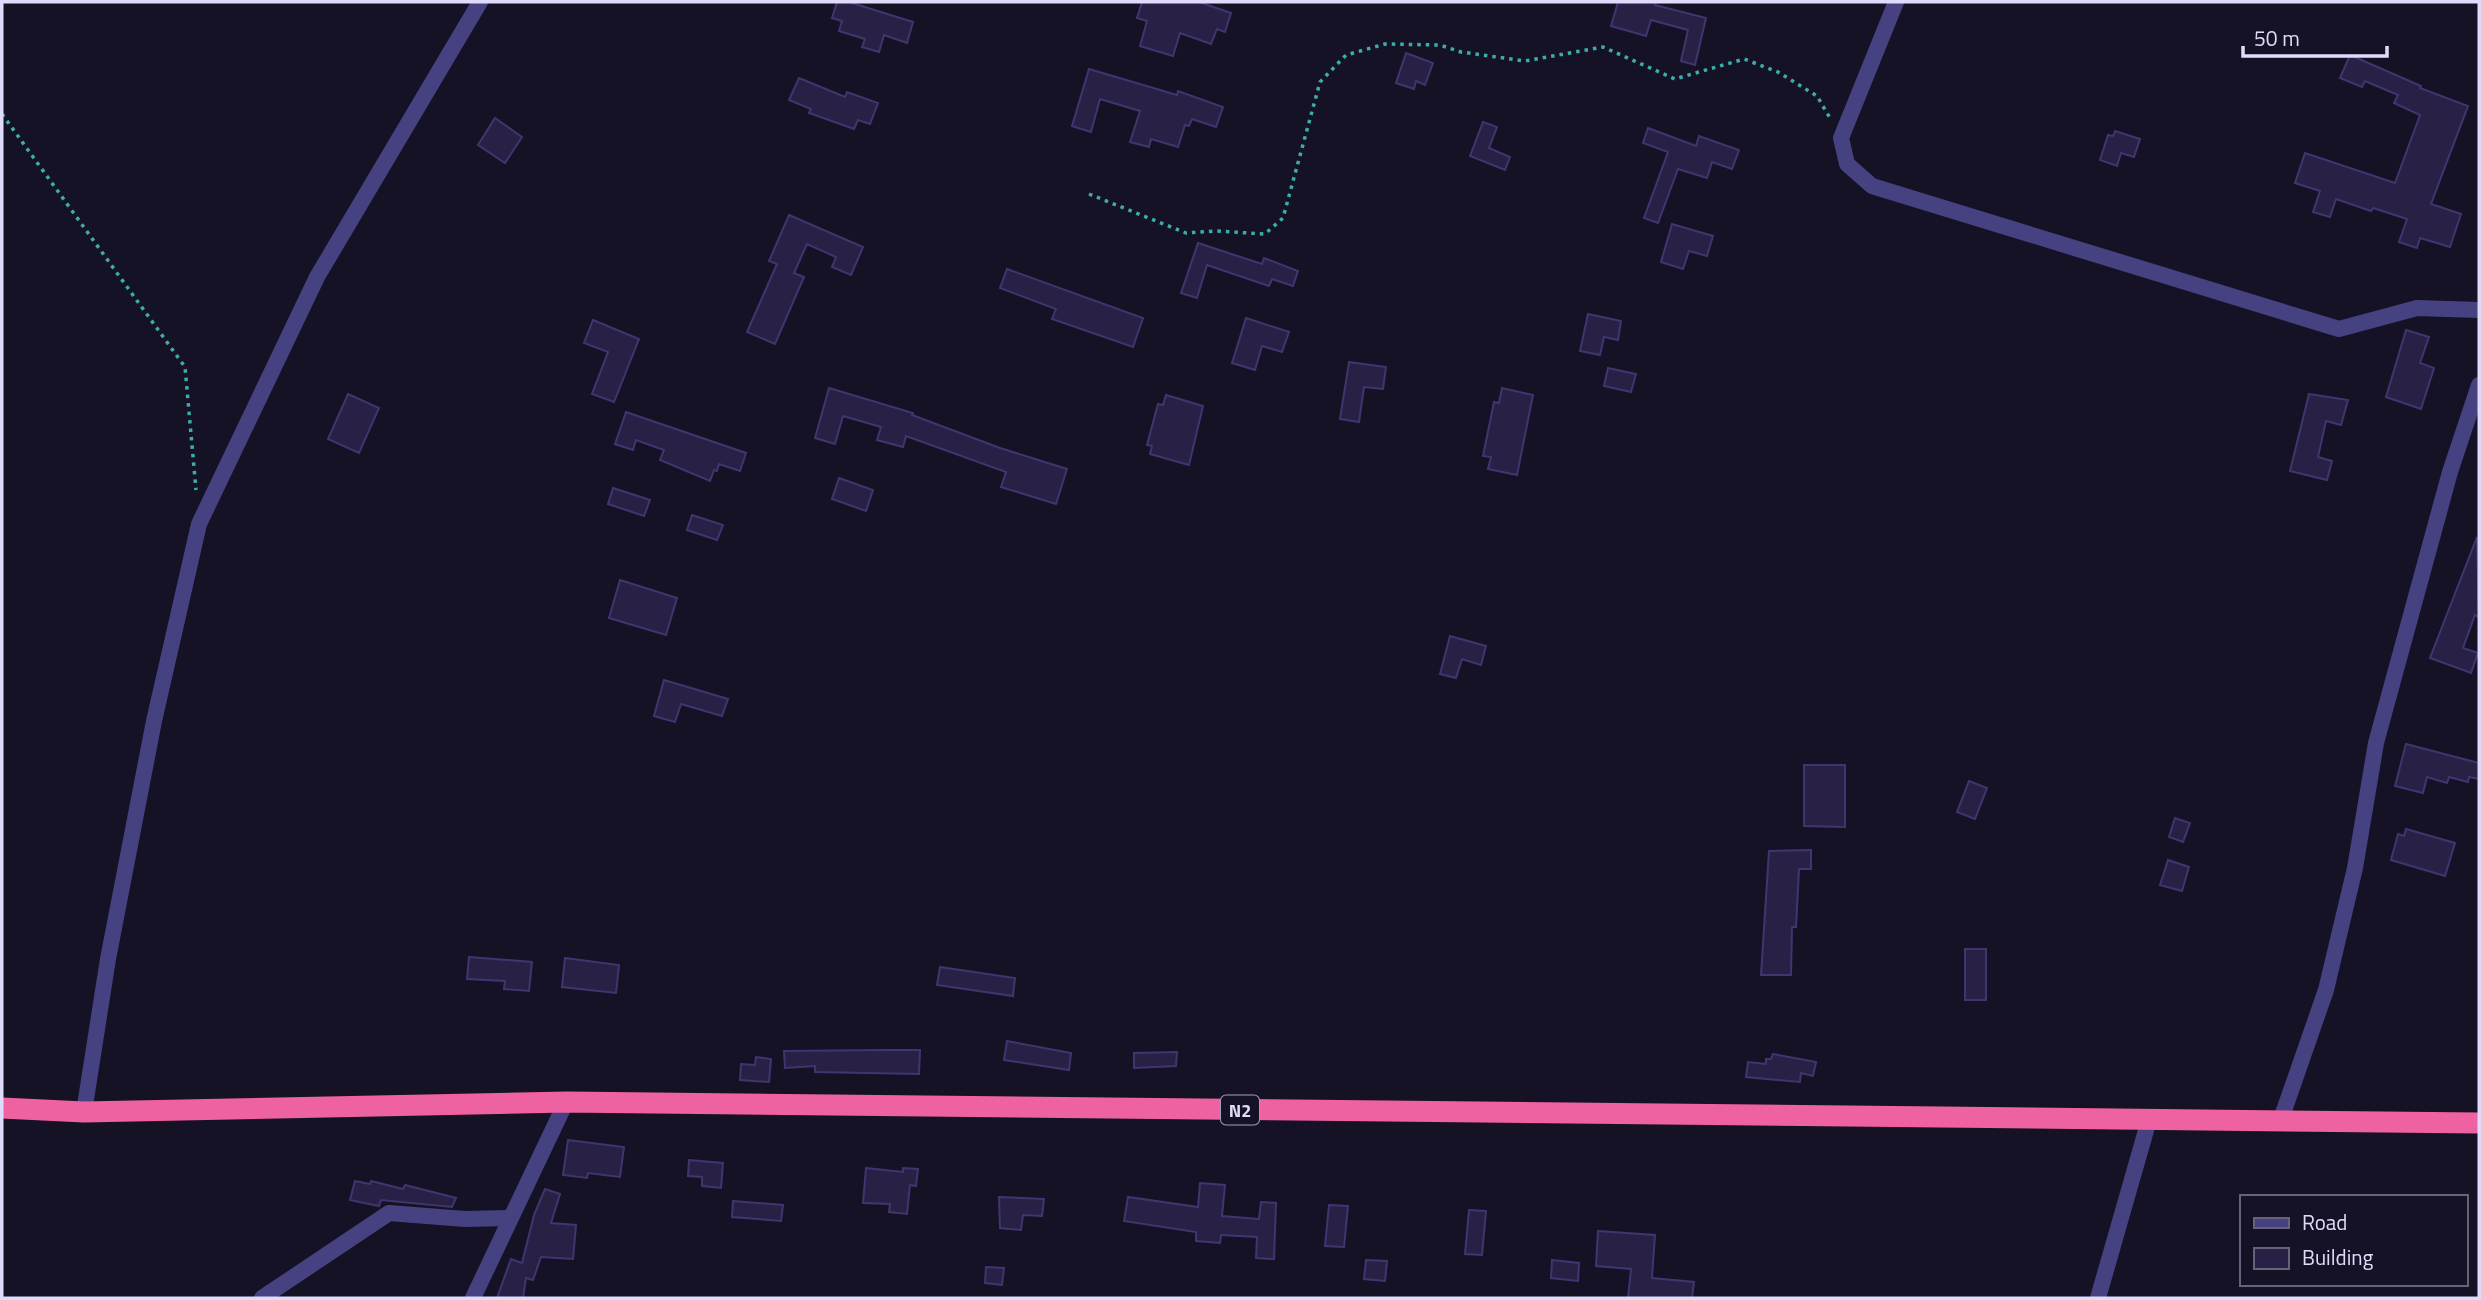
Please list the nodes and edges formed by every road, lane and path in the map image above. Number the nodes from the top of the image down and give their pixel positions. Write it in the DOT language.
graph roads {
  1 [pos="480,2"];
  2 [pos="1895,2"];
  3 [pos="2,114"];
  4 [pos="1841,138"];
  5 [pos="1089,194"];
  6 [pos="2479,310"];
  7 [pos="2479,385"];
  8 [pos="199,524"];
  9 [pos="566,1102"];
  10 [pos="2,1108"];
  11 [pos="84,1112"];
  12 [pos="2149,1120"];
  13 [pos="2280,1122"];
  14 [pos="2479,1123"];
  15 [pos="509,1217"];
  16 [pos="262,1298"];
  17 [pos="473,1298"];
  18 [pos="2098,1298"];
  1 -- 8 [label="street"];
  2 -- 4 [label="street"];
  3 -- 8 [label="path"];
  4 -- 5 [label="path"];
  4 -- 6 [label="street"];
  7 -- 13 [label="street"];
  8 -- 11 [label="street"];
  9 -- 11 [label="highway, N2"];
  9 -- 12 [label="highway, N2"];
  9 -- 15 [label="street"];
  10 -- 11 [label="highway, N2"];
  12 -- 13 [label="highway, N2"];
  12 -- 18 [label="street"];
  13 -- 14 [label="highway, N2"];
  15 -- 16 [label="street"];
  15 -- 17 [label="street"];
}
